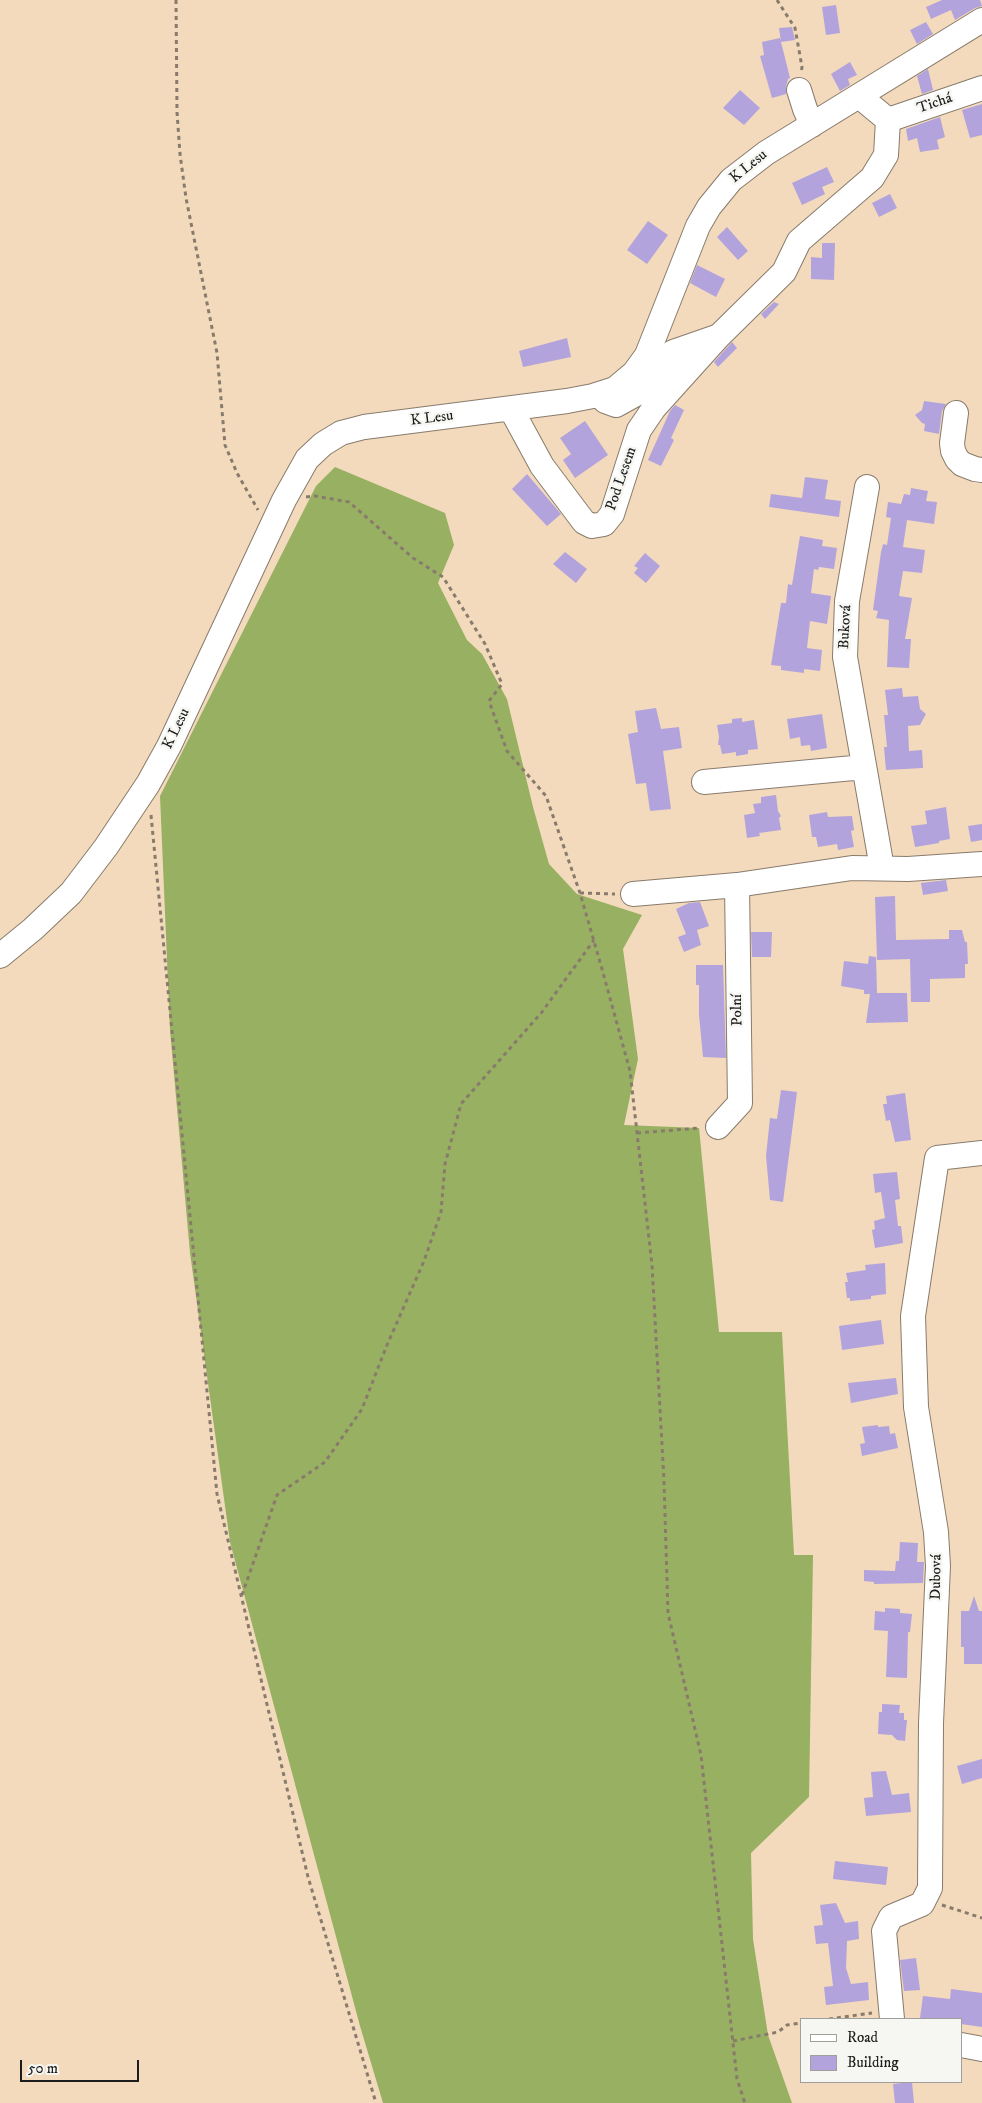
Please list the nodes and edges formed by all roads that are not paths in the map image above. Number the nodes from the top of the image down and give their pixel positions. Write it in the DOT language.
graph roads {
  1 [pos="982,20"];
  2 [pos="982,88"];
  3 [pos="799,90"];
  4 [pos="859,96"];
  5 [pos="888,120"];
  6 [pos="812,125"];
  7 [pos="719,336"];
  8 [pos="593,396"];
  9 [pos="511,409"];
  10 [pos="956,412"];
  11 [pos="982,470"];
  12 [pos="867,486"];
  13 [pos="864,767"];
  14 [pos="704,782"];
  15 [pos="982,864"];
  16 [pos="882,868"];
  17 [pos="737,884"];
  18 [pos="633,894"];
  19 [pos="0,956"];
  20 [pos="718,1127"];
  21 [pos="982,1153"];
  22 [pos="892,2015"];
  23 [pos="962,2044"];
  24 [pos="982,2049"];
  1 -- 4 [label="street, K Lesu"];
  2 -- 5 [label="street, Tichá"];
  3 -- 6 [label="street"];
  4 -- 5 [label="street"];
  4 -- 6 [label="street, K Lesu"];
  5 -- 7 [label="street, Pod Lesem"];
  6 -- 8 [label="street, K Lesu"];
  7 -- 8 [label="street, Pod Lesem"];
  7 -- 9 [label="street, Pod Lesem"];
  8 -- 9 [label="street, K Lesu"];
  9 -- 19 [label="street, K Lesu"];
  10 -- 11 [label="street"];
  12 -- 13 [label="street, Buková"];
  13 -- 14 [label="street"];
  13 -- 16 [label="street, Buková"];
  15 -- 16 [label="street"];
  16 -- 17 [label="street"];
  17 -- 18 [label="street"];
  17 -- 20 [label="street, Polní"];
  21 -- 22 [label="street, Dubová"];
  23 -- 24 [label="street"];
}
